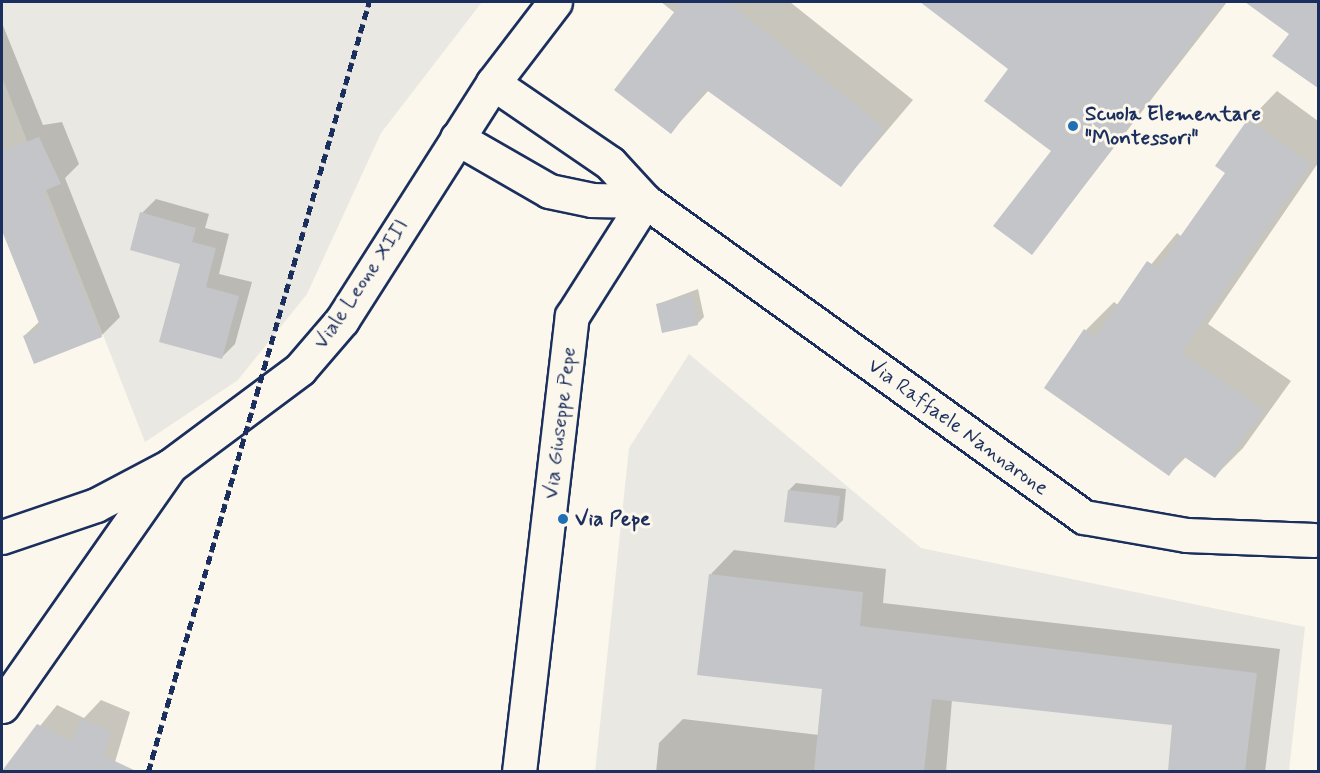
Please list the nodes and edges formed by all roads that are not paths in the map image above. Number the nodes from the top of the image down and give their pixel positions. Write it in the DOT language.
graph roads {
  1 [pos="555,2"];
  2 [pos="493,83"];
  3 [pos="457,138"];
  4 [pos="645,201"];
  5 [pos="170,466"];
  6 [pos="2,537"];
  7 [pos="1317,543"];
  8 [pos="2,706"];
  9 [pos="519,771"];
  1 -- 2 [label="street, Viale Leone XIII"];
  2 -- 3 [label="street, Viale Leone XIII"];
  2 -- 4 [label="street, Via Raffaele Nannarone"];
  3 -- 4 [label="street"];
  3 -- 5 [label="street, Viale Leone XIII"];
  4 -- 7 [label="street, Via Raffaele Nannarone"];
  4 -- 9 [label="street, Via Giuseppe Pepe"];
  5 -- 6 [label="street"];
  5 -- 8 [label="street, Viale Leone XIII"];
}
